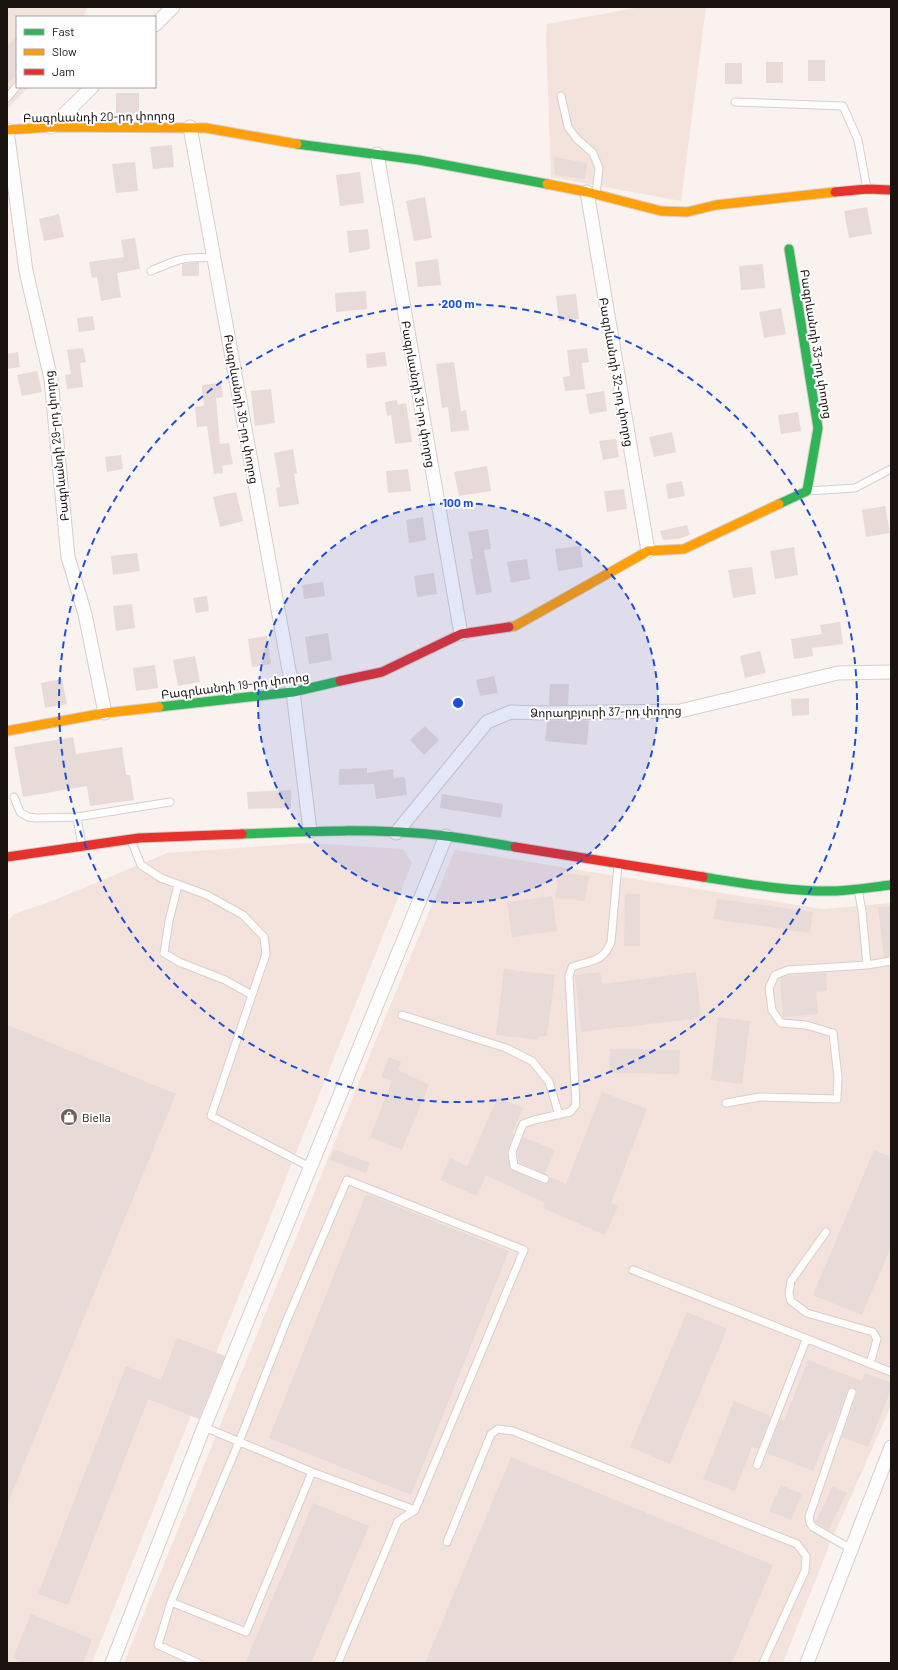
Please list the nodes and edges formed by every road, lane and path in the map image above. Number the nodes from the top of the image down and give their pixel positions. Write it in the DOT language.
graph roads {
  1 [pos="173,7"];
  2 [pos="156,24"];
  3 [pos="16,87"];
  4 [pos="91,88"];
  5 [pos="561,96"];
  6 [pos="7,98"];
  7 [pos="735,102"];
  8 [pos="51,127"];
  9 [pos="190,127"];
  10 [pos="7,130"];
  11 [pos="377,154"];
  12 [pos="867,189"];
  13 [pos="891,190"];
  14 [pos="591,193"];
  15 [pos="789,249"];
  16 [pos="214,258"];
  17 [pos="151,271"];
  18 [pos="891,469"];
  19 [pos="807,491"];
  20 [pos="648,551"];
  21 [pos="461,634"];
  22 [pos="891,672"];
  23 [pos="293,692"];
  24 [pos="105,714"];
  25 [pos="7,731"];
  26 [pos="14,797"];
  27 [pos="170,802"];
  28 [pos="77,817"];
  29 [pos="310,831"];
  30 [pos="396,833"];
  31 [pos="446,836"];
  32 [pos="131,839"];
  33 [pos="82,846"];
  34 [pos="7,857"];
  35 [pos="618,864"];
  36 [pos="178,885"];
  37 [pos="891,885"];
  38 [pos="858,889"];
  39 [pos="891,961"];
  40 [pos="867,965"];
  41 [pos="252,995"];
  42 [pos="402,1015"];
  43 [pos="726,1103"];
  44 [pos="559,1115"];
  45 [pos="310,1167"];
  46 [pos="545,1179"];
  47 [pos="826,1232"];
  48 [pos="633,1270"];
  49 [pos="806,1340"];
  50 [pos="870,1364"];
  51 [pos="891,1372"];
  52 [pos="852,1392"];
  53 [pos="204,1427"];
  54 [pos="239,1442"];
  55 [pos="890,1451"];
  56 [pos="757,1465"];
  57 [pos="312,1472"];
  58 [pos="415,1510"];
  59 [pos="447,1542"];
  60 [pos="851,1549"];
  61 [pos="171,1602"];
  62 [pos="112,1663"];
  63 [pos="198,1663"];
  64 [pos="338,1663"];
  65 [pos="763,1663"];
  66 [pos="807,1663"];
  1 -- 2 [label="street"];
  3 -- 6 [label="lane"];
  4 -- 8 [label="street"];
  5 -- 14 [label="lane"];
  7 -- 12 [label="lane"];
  8 -- 9 [label="street, Բագրևանդի 20-րդ փողոց"];
  8 -- 10 [label="street, Բագրևանդի 20-րդ փողոց"];
  9 -- 11 [label="street, Բագրևանդի 20-րդ փողոց"];
  9 -- 16 [label="street, Բագրևանդի 30-րդ փողոց"];
  10 -- 24 [label="street, Բագրևանդի 29-րդ փողոց"];
  11 -- 14 [label="street, Բագրևանդի 20-րդ փողոց"];
  11 -- 21 [label="street, Բագրևանդի 31-րդ փողոց"];
  12 -- 13 [label="street, Բագրևանդի 20-րդ փողոց"];
  12 -- 14 [label="street, Բագրևանդի 20-րդ փողոց"];
  14 -- 20 [label="street, Բագրևանդի 32-րդ փողոց"];
  15 -- 19 [label="street, Բագրևանդի 33-րդ փողոց"];
  16 -- 17 [label="lane"];
  16 -- 23 [label="street, Բագրևանդի 30-րդ փողոց"];
  18 -- 19 [label="lane"];
  19 -- 20 [label="street, Բագրևանդի 19-րդ փողոց"];
  20 -- 21 [label="street, Բագրևանդի 19-րդ փողոց"];
  21 -- 23 [label="street, Բագրևանդի 19-րդ փողոց"];
  22 -- 30 [label="street, Ձորաղբյուրի 37-րդ փողոց"];
  23 -- 24 [label="street, Բագրևանդի 19-րդ փողոց"];
  23 -- 29 [label="street, Բագրևանդի 30-րդ փողոց"];
  24 -- 25 [label="street, Բագրևանդի 19-րդ փողոց"];
  26 -- 28 [label="lane"];
  27 -- 28 [label="lane"];
  28 -- 33 [label="lane"];
  29 -- 30 [label="street"];
  29 -- 32 [label="street"];
  30 -- 31 [label="street"];
  31 -- 35 [label="street"];
  31 -- 45 [label="street"];
  32 -- 33 [label="street"];
  32 -- 36 [label="lane"];
  33 -- 34 [label="street"];
  35 -- 38 [label="street"];
  35 -- 44 [label="lane"];
  36 -- 41 [label="lane"];
  36 -- 41 [label="lane"];
  37 -- 38 [label="street"];
  38 -- 40 [label="lane"];
  39 -- 40 [label="lane"];
  40 -- 43 [label="lane"];
  41 -- 45 [label="lane"];
  42 -- 44 [label="lane"];
  44 -- 46 [label="lane"];
  45 -- 53 [label="street"];
  47 -- 50 [label="lane"];
  48 -- 49 [label="lane"];
  49 -- 50 [label="lane"];
  49 -- 56 [label="lane"];
  50 -- 51 [label="lane"];
  52 -- 60 [label="lane"];
  53 -- 54 [label="lane"];
  53 -- 62 [label="street"];
  54 -- 57 [label="lane"];
  54 -- 58 [label="lane"];
  54 -- 61 [label="lane"];
  55 -- 60 [label="street"];
  57 -- 58 [label="lane"];
  57 -- 61 [label="lane"];
  58 -- 64 [label="lane"];
  59 -- 65 [label="lane"];
  60 -- 66 [label="street"];
  61 -- 63 [label="lane"];
}
